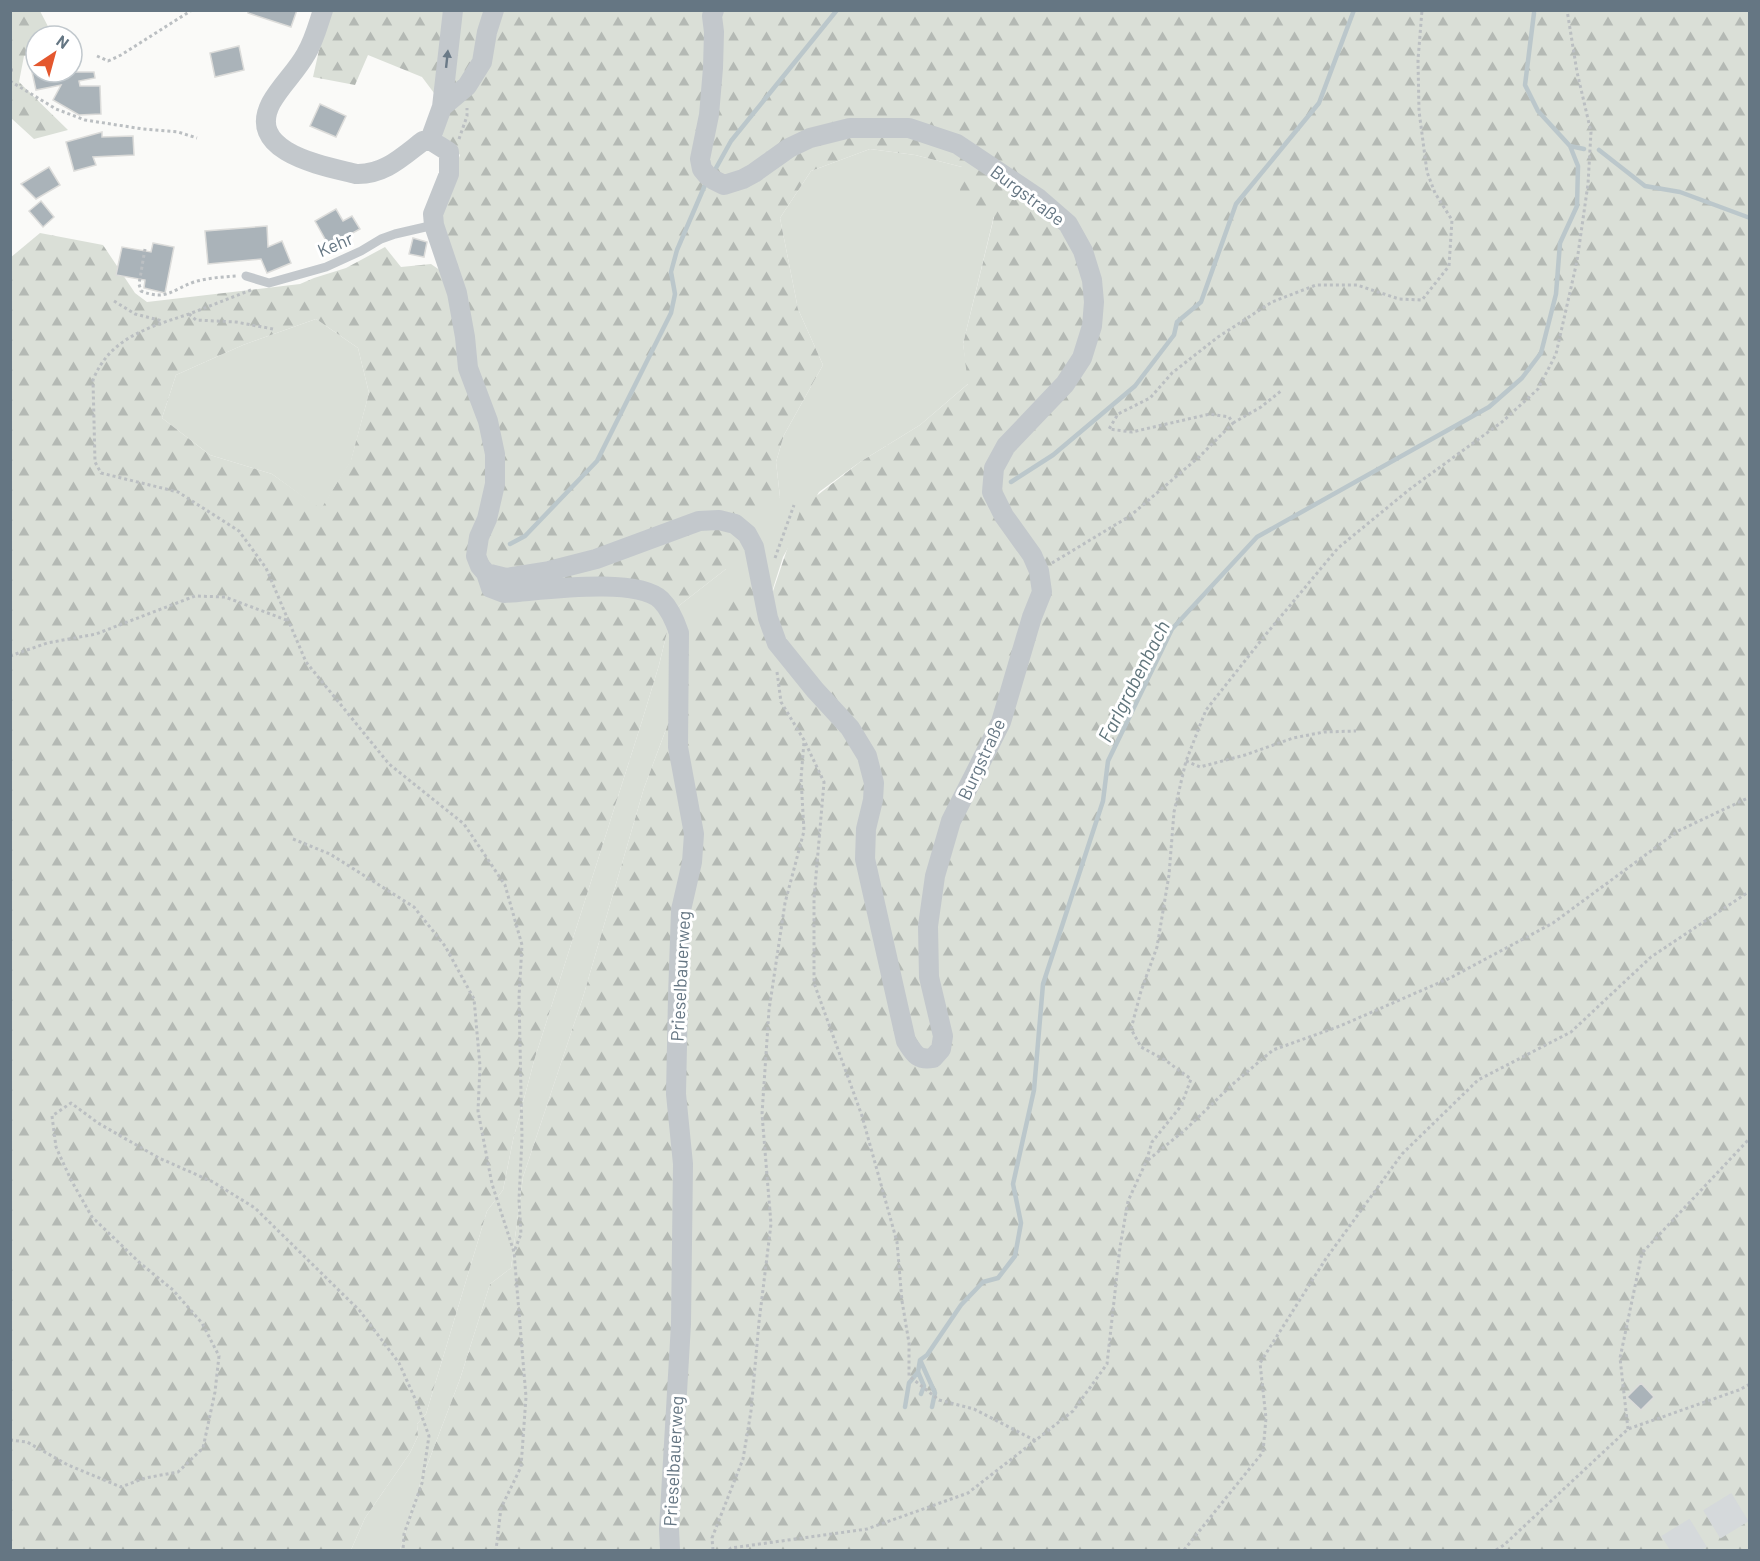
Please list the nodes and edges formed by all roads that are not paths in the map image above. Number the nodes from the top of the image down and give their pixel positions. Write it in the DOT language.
graph roads {
  1 [pos="323,10"];
  2 [pos="453,10"];
  3 [pos="494,10"];
  4 [pos="714,10"];
  5 [pos="442,107"];
  6 [pos="430,140"];
  7 [pos="434,225"];
  8 [pos="246,276"];
  9 [pos="486,573"];
  10 [pos="670,1551"];
  1 -- 6 [label="street"];
  5 -- 2 [label="street, one-way"];
  3 -- 5 [label="street"];
  4 -- 9 [label="street, Burgstraße"];
  5 -- 6 [label="street"];
  6 -- 7 [label="street"];
  7 -- 8 [label="lane, Kehr"];
  7 -- 9 [label="street, Prieselbauerweg"];
  9 -- 10 [label="street, Prieselbauerweg"];
}
